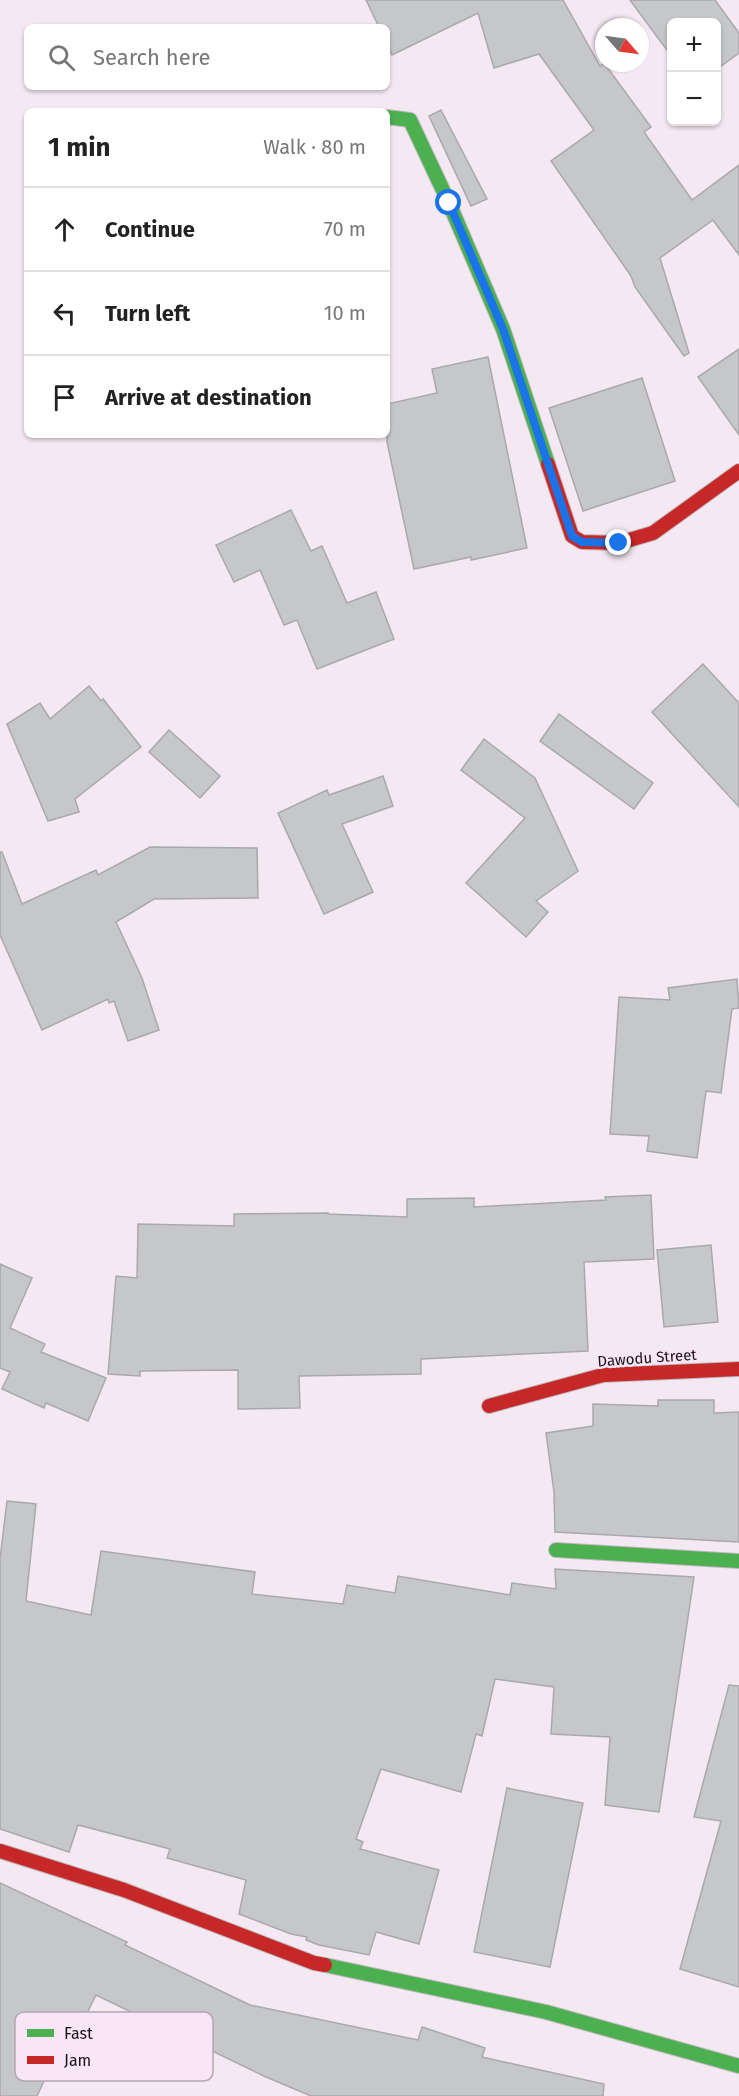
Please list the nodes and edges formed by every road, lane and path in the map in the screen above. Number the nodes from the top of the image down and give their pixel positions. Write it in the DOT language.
graph roads {
  1 [pos="390,117"];
  2 [pos="739,471"];
  3 [pos="739,1369"];
  4 [pos="489,1406"];
  5 [pos="556,1550"];
  6 [pos="739,1561"];
  7 [pos="0,1851"];
  8 [pos="739,2066"];
  1 -- 2 [label="street"];
  3 -- 4 [label="street, Dawodu Street"];
  5 -- 6 [label="street"];
  7 -- 8 [label="street"];
}
